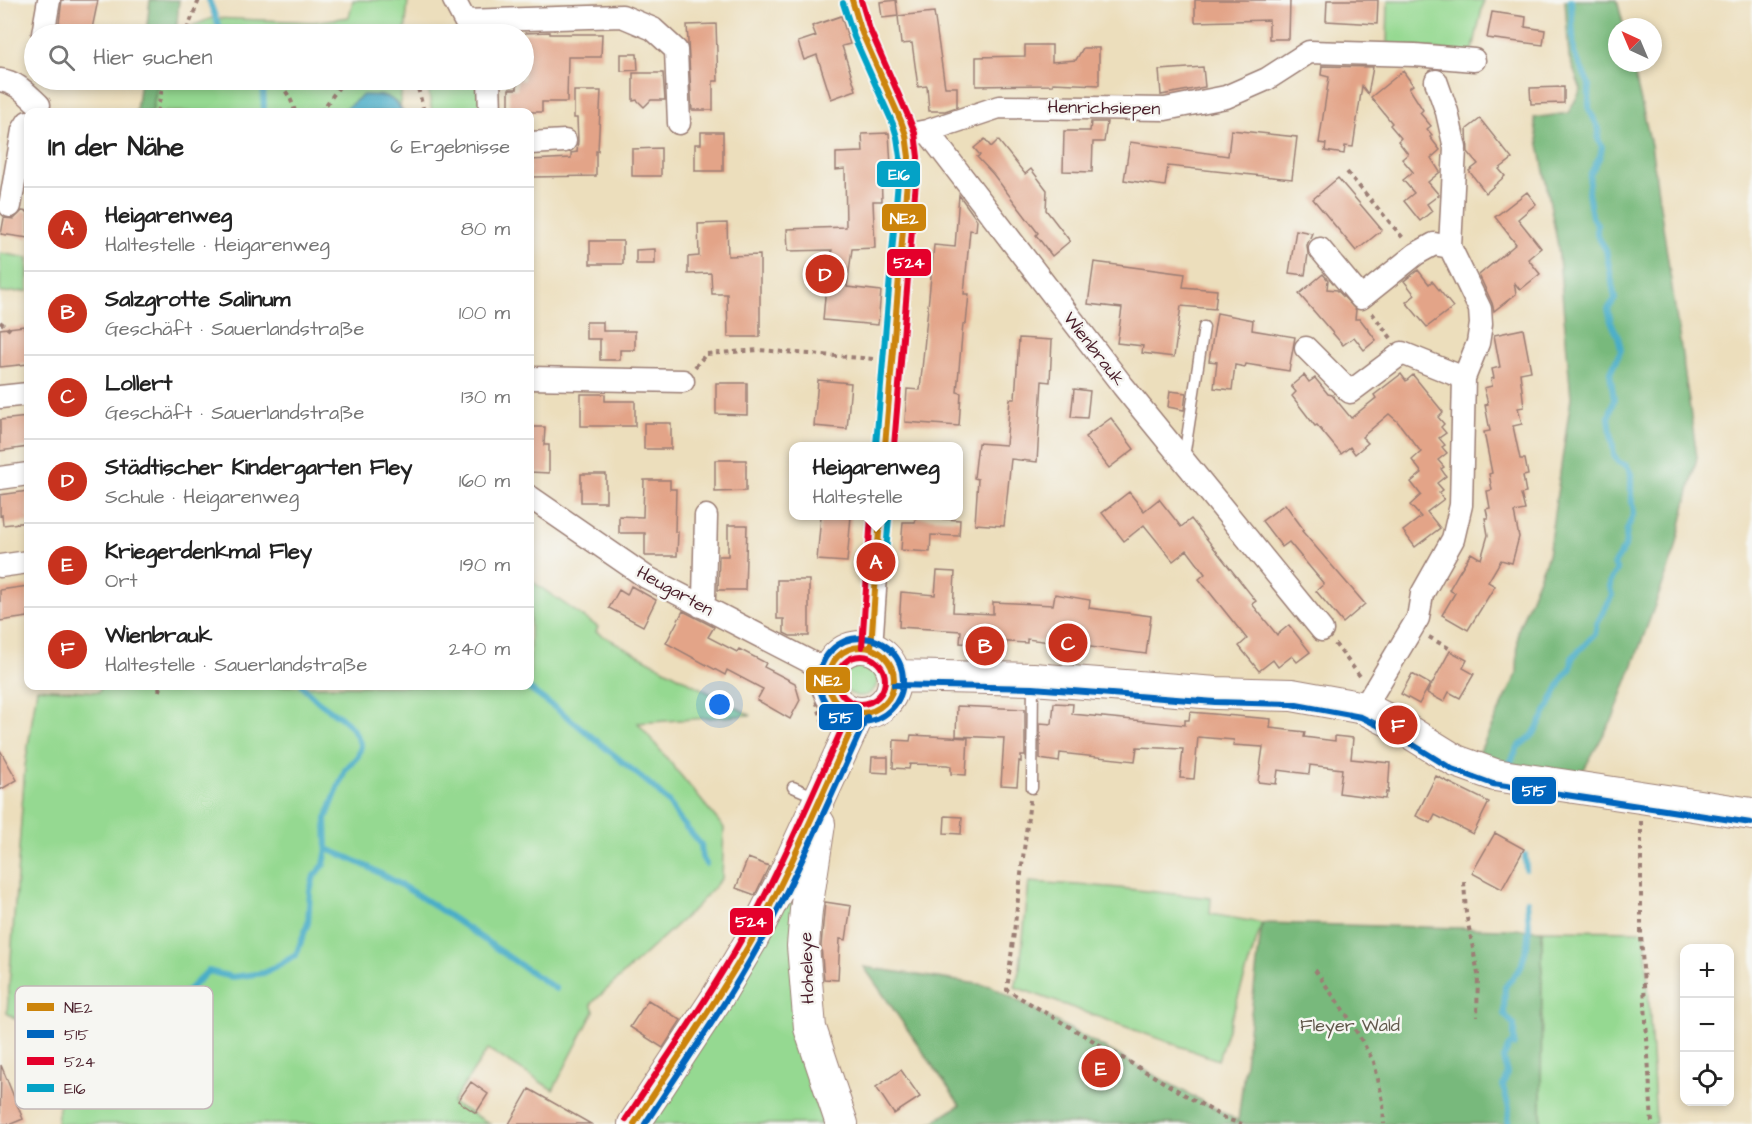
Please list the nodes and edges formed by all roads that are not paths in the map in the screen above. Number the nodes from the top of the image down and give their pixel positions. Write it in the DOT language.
graph roads {
  1 [pos="49,0"];
  2 [pos="454,0"];
  3 [pos="852,0"];
  4 [pos="45,24"];
  5 [pos="470,24"];
  6 [pos="522,24"];
  7 [pos="1474,60"];
  8 [pos="0,80"];
  9 [pos="1436,81"];
  10 [pos="35,90"];
  11 [pos="489,90"];
  12 [pos="31,108"];
  13 [pos="34,108"];
  14 [pos="490,108"];
  15 [pos="679,123"];
  16 [pos="24,128"];
  17 [pos="916,133"];
  18 [pos="565,141"];
  19 [pos="534,143"];
  20 [pos="10,206"];
  21 [pos="1450,247"];
  22 [pos="1320,249"];
  23 [pos="1204,327"];
  24 [pos="1306,348"];
  25 [pos="534,378"];
  26 [pos="1464,378"];
  27 [pos="683,381"];
  28 [pos="24,394"];
  29 [pos="0,397"];
  30 [pos="885,442"];
  31 [pos="1184,461"];
  32 [pos="24,475"];
  33 [pos="0,478"];
  34 [pos="534,501"];
  35 [pos="706,516"];
  36 [pos="880,520"];
  37 [pos="24,563"];
  38 [pos="0,566"];
  39 [pos="701,606"];
  40 [pos="1322,630"];
  41 [pos="871,648"];
  42 [pos="820,668"];
  43 [pos="894,676"];
  44 [pos="1033,679"];
  45 [pos="1364,708"];
  46 [pos="859,713"];
  47 [pos="1032,788"];
  48 [pos="809,798"];
  49 [pos="1752,814"];
  50 [pos="634,1124"];
  51 [pos="842,1124"];
  1 -- 4 [label="street"];
  2 -- 5 [label="street"];
  3 -- 17 [label="street"];
  6 -- 15 [label="street"];
  7 -- 17 [label="street, Henrichsiepen"];
  8 -- 12 [label="street"];
  9 -- 21 [label="street"];
  10 -- 13 [label="street"];
  11 -- 14 [label="street"];
  16 -- 20 [label="street"];
  17 -- 30 [label="street"];
  17 -- 31 [label="street, Wienbrauk"];
  18 -- 19 [label="street"];
  21 -- 22 [label="street"];
  21 -- 26 [label="street"];
  23 -- 31 [label="lane"];
  24 -- 26 [label="street"];
  25 -- 27 [label="street"];
  26 -- 45 [label="street"];
  28 -- 29 [label="street"];
  31 -- 40 [label="street, Wienbrauk"];
  32 -- 33 [label="street"];
  34 -- 39 [label="street, Heugarten"];
  35 -- 39 [label="street"];
  36 -- 41 [label="street"];
  37 -- 38 [label="street"];
  39 -- 42 [label="street, Heugarten"];
  41 -- 42 [label="street"];
  41 -- 43 [label="street"];
  42 -- 46 [label="street"];
  43 -- 44 [label="street"];
  43 -- 46 [label="street"];
  44 -- 45 [label="street"];
  44 -- 47 [label="lane"];
  45 -- 49 [label="street"];
  46 -- 48 [label="street"];
  48 -- 50 [label="street"];
  48 -- 51 [label="street, Hoheleye"];
}
